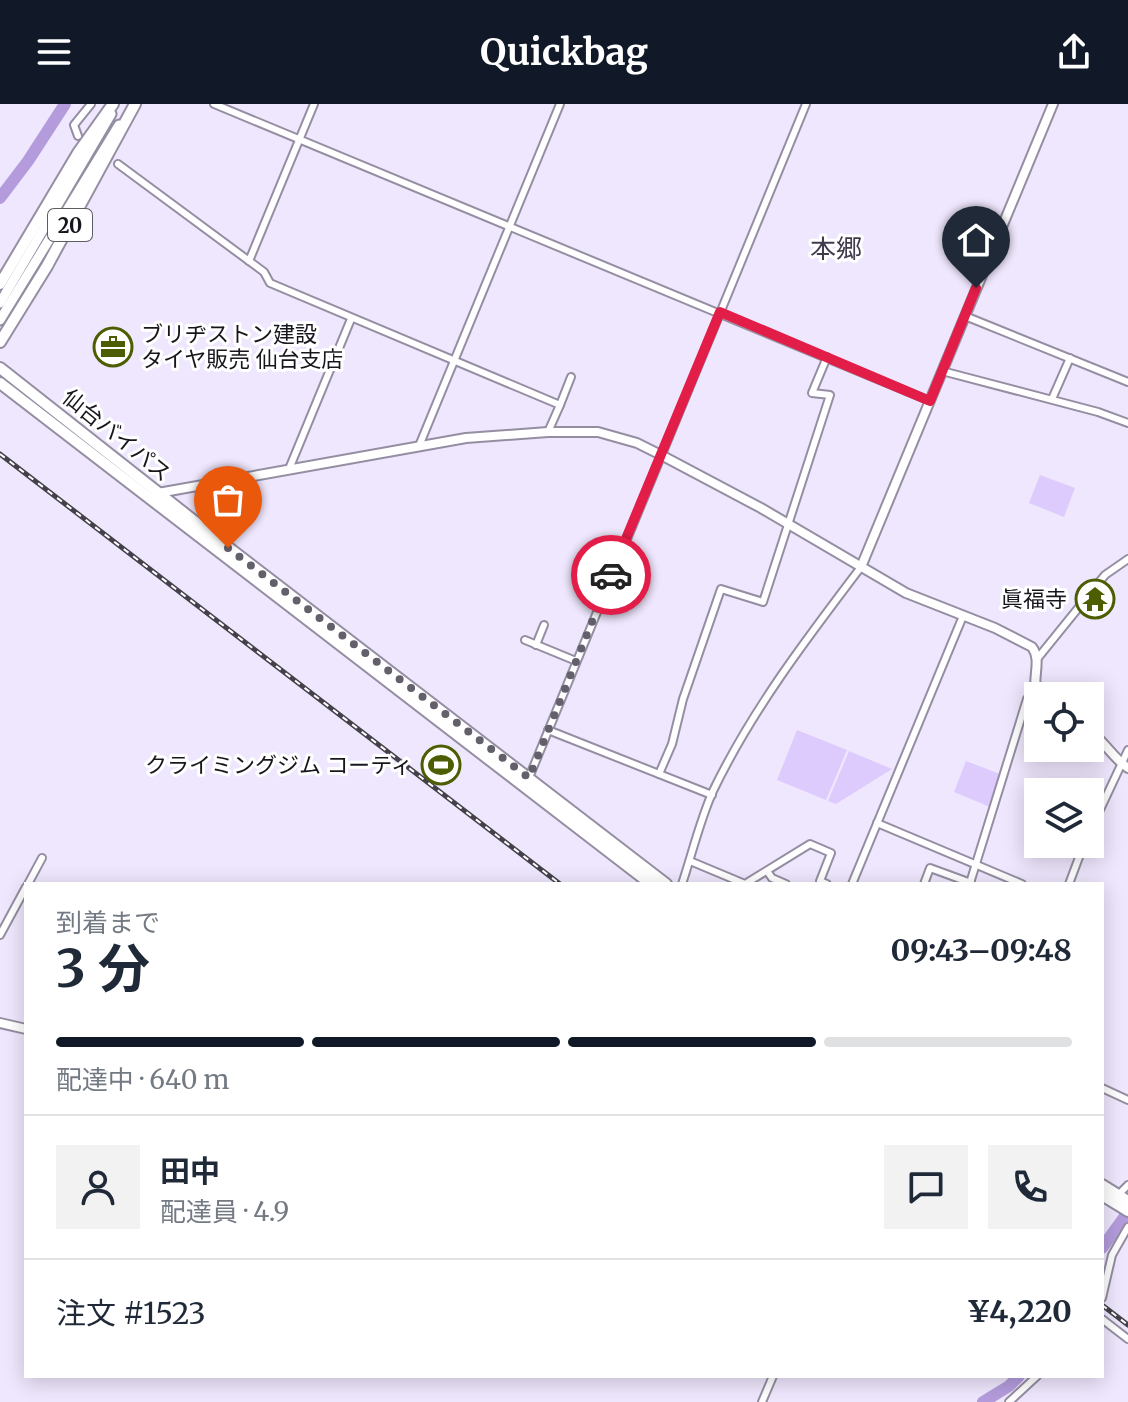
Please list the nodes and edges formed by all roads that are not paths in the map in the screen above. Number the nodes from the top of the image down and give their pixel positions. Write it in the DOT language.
graph roads {
  1 [pos="91,104"];
  2 [pos="115,104"];
  3 [pos="134,104"];
  4 [pos="214,104"];
  5 [pos="314,104"];
  6 [pos="560,104"];
  7 [pos="806,104"];
  8 [pos="1053,104"];
  9 [pos="78,136"];
  10 [pos="299,139"];
  11 [pos="118,164"];
  12 [pos="510,225"];
  13 [pos="33,257"];
  14 [pos="249,261"];
  15 [pos="0,284"];
  16 [pos="0,303"];
  17 [pos="720,312"];
  18 [pos="965,316"];
  19 [pos="351,319"];
  20 [pos="0,320"];
  21 [pos="0,342"];
  22 [pos="827,357"];
  23 [pos="1070,358"];
  24 [pos="455,362"];
  25 [pos="0,368"];
  26 [pos="942,371"];
  27 [pos="571,377"];
  28 [pos="1128,382"];
  29 [pos="0,383"];
  30 [pos="1052,399"];
  31 [pos="930,401"];
  32 [pos="560,405"];
  33 [pos="1128,423"];
  34 [pos="548,432"];
  35 [pos="419,446"];
  36 [pos="661,455"];
  37 [pos="289,469"];
  38 [pos="158,493"];
  39 [pos="790,525"];
  40 [pos="1128,559"];
  41 [pos="861,567"];
  42 [pos="963,616"];
  43 [pos="544,625"];
  44 [pos="525,640"];
  45 [pos="536,645"];
  46 [pos="1037,659"];
  47 [pos="576,661"];
  48 [pos="1034,682"];
  49 [pos="1024,709"];
  50 [pos="548,730"];
  51 [pos="1104,741"];
  52 [pos="1128,750"];
  53 [pos="1125,766"];
  54 [pos="659,774"];
  55 [pos="526,782"];
  56 [pos="712,795"];
  57 [pos="1104,805"];
  58 [pos="877,823"];
  59 [pos="42,858"];
  60 [pos="1079,858"];
  61 [pos="690,861"];
  62 [pos="975,865"];
  63 [pos="767,871"];
  64 [pos="29,882"];
  65 [pos="649,882"];
  66 [pos="663,882"];
  67 [pos="683,882"];
  68 [pos="740,882"];
  69 [pos="748,882"];
  70 [pos="781,882"];
  71 [pos="822,882"];
  72 [pos="853,882"];
  73 [pos="925,882"];
  74 [pos="968,882"];
  75 [pos="971,882"];
  76 [pos="1017,882"];
  77 [pos="1070,882"];
  78 [pos="24,891"];
  79 [pos="0,935"];
  80 [pos="0,1023"];
  81 [pos="24,1029"];
  82 [pos="1104,1089"];
  83 [pos="1128,1100"];
  84 [pos="1128,1185"];
  85 [pos="1104,1187"];
  86 [pos="1104,1196"];
  87 [pos="1125,1203"];
  88 [pos="1128,1227"];
  89 [pos="1104,1289"];
  90 [pos="1104,1321"];
  91 [pos="1128,1339"];
  92 [pos="772,1378"];
  93 [pos="1035,1378"];
  94 [pos="762,1402"];
  95 [pos="1009,1402"];
  1 -- 9 [label="street"];
  2 -- 13 [label="main road"];
  2 -- 15 [label="main road, 20"];
  3 -- 13 [label="main road"];
  3 -- 21 [label="main road, 20"];
  4 -- 10 [label="street"];
  5 -- 10 [label="street"];
  6 -- 12 [label="street"];
  7 -- 17 [label="street"];
  8 -- 18 [label="street"];
  10 -- 12 [label="street"];
  10 -- 14 [label="street"];
  11 -- 14 [label="street"];
  12 -- 17 [label="street"];
  12 -- 24 [label="street"];
  13 -- 16 [label="main road"];
  13 -- 20 [label="main road"];
  14 -- 19 [label="street"];
  17 -- 22 [label="street"];
  17 -- 36 [label="street"];
  18 -- 23 [label="street"];
  18 -- 26 [label="street"];
  19 -- 24 [label="street"];
  19 -- 37 [label="street"];
  22 -- 31 [label="street"];
  22 -- 39 [label="street"];
  23 -- 28 [label="street"];
  23 -- 30 [label="street"];
  24 -- 32 [label="street"];
  24 -- 35 [label="street"];
  25 -- 38 [label="main road, 仙台バイパス"];
  26 -- 30 [label="street"];
  26 -- 31 [label="street"];
  27 -- 32 [label="street"];
  29 -- 55 [label="main road, 仙台バイパス"];
  30 -- 33 [label="street"];
  31 -- 41 [label="street"];
  32 -- 34 [label="street"];
  34 -- 35 [label="street"];
  34 -- 36 [label="street"];
  35 -- 37 [label="street"];
  36 -- 39 [label="street"];
  36 -- 47 [label="street"];
  37 -- 38 [label="street"];
  38 -- 55 [label="main road, 仙台バイパス"];
  39 -- 41 [label="street"];
  39 -- 54 [label="street"];
  40 -- 46 [label="street"];
  41 -- 42 [label="street"];
  41 -- 56 [label="street"];
  42 -- 46 [label="street"];
  42 -- 58 [label="street"];
  43 -- 45 [label="street"];
  44 -- 45 [label="street"];
  45 -- 47 [label="street"];
  46 -- 48 [label="street"];
  47 -- 50 [label="street"];
  49 -- 62 [label="street"];
  50 -- 54 [label="street"];
  50 -- 55 [label="street"];
  51 -- 53 [label="street"];
  52 -- 53 [label="street"];
  53 -- 57 [label="street"];
  54 -- 56 [label="street"];
  55 -- 65 [label="main road, 仙台バイパス"];
  55 -- 66 [label="main road, 仙台バイパス"];
  56 -- 61 [label="street"];
  58 -- 62 [label="street"];
  58 -- 72 [label="street"];
  59 -- 64 [label="street"];
  60 -- 77 [label="street"];
  61 -- 67 [label="street"];
  61 -- 68 [label="street"];
  62 -- 75 [label="street"];
  62 -- 76 [label="street"];
  63 -- 69 [label="street"];
  63 -- 70 [label="street"];
  63 -- 71 [label="street"];
  73 -- 74 [label="street"];
  78 -- 79 [label="street"];
  80 -- 81 [label="street"];
  82 -- 83 [label="street"];
  84 -- 87 [label="street"];
  85 -- 87 [label="main road"];
  86 -- 87 [label="main road"];
  88 -- 89 [label="street"];
  90 -- 91 [label="street"];
  92 -- 94 [label="street"];
  93 -- 95 [label="street"];
}
